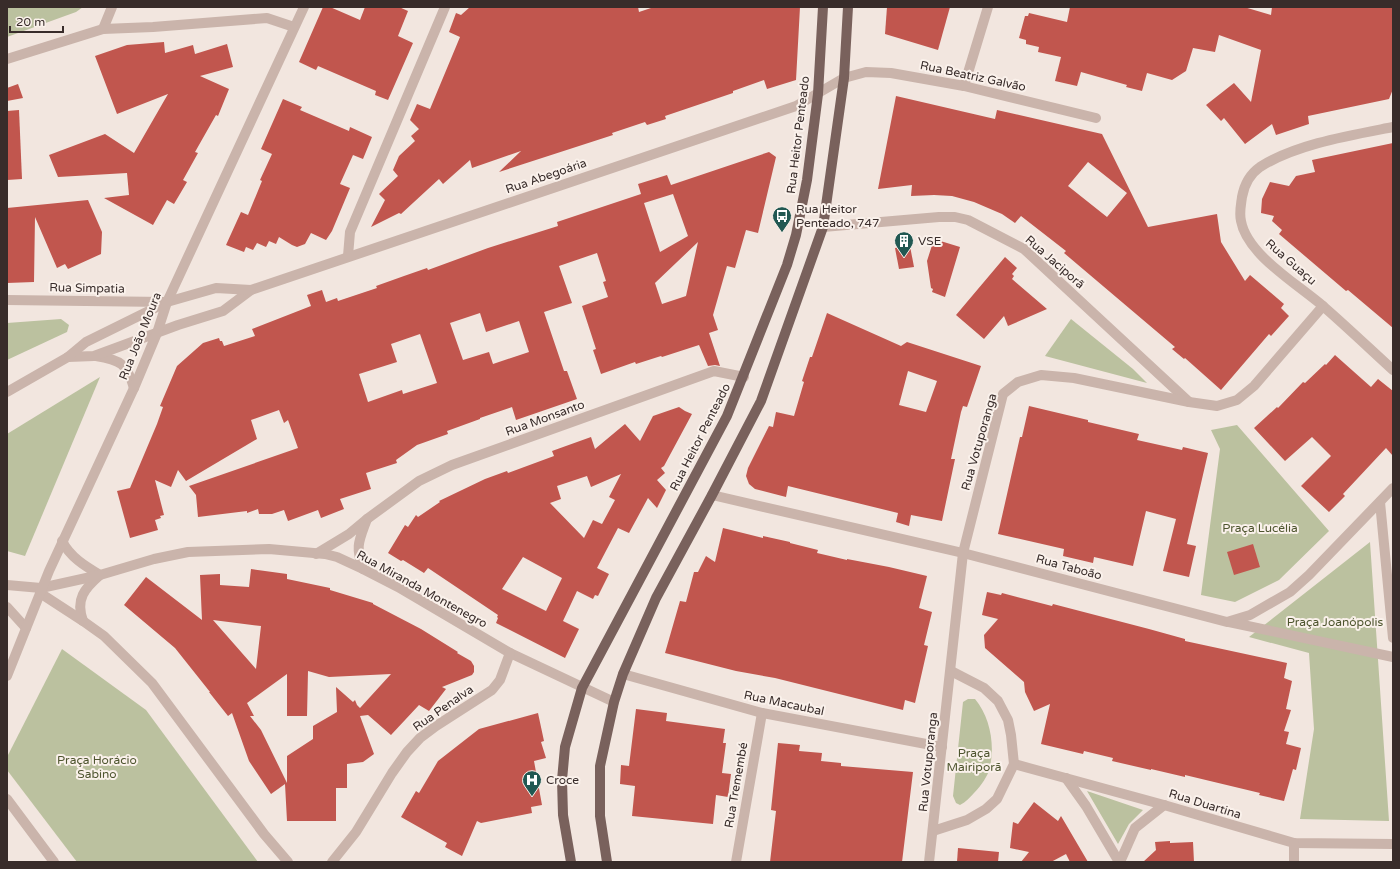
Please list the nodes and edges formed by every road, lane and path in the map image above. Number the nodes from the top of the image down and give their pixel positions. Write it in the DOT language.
graph roads {
  1 [pos="112,7"];
  2 [pos="304,7"];
  3 [pos="445,7"];
  4 [pos="823,7"];
  5 [pos="848,7"];
  6 [pos="988,7"];
  7 [pos="294,27"];
  8 [pos="103,29"];
  9 [pos="7,59"];
  10 [pos="844,78"];
  11 [pos="964,86"];
  12 [pos="818,94"];
  13 [pos="1096,118"];
  14 [pos="1393,127"];
  15 [pos="823,227"];
  16 [pos="348,256"];
  17 [pos="251,290"];
  18 [pos="7,300"];
  19 [pos="167,302"];
  20 [pos="1323,306"];
  21 [pos="157,333"];
  22 [pos="94,356"];
  23 [pos="68,357"];
  24 [pos="1393,370"];
  25 [pos="744,377"];
  26 [pos="134,388"];
  27 [pos="7,392"];
  28 [pos="1189,402"];
  29 [pos="1393,488"];
  30 [pos="712,495"];
  31 [pos="1380,502"];
  32 [pos="368,519"];
  33 [pos="62,541"];
  34 [pos="963,553"];
  35 [pos="316,554"];
  36 [pos="363,570"];
  37 [pos="100,575"];
  38 [pos="7,585"];
  39 [pos="41,591"];
  40 [pos="7,607"];
  41 [pos="83,621"];
  42 [pos="1227,622"];
  43 [pos="26,628"];
  44 [pos="1393,638"];
  45 [pos="510,653"];
  46 [pos="1393,657"];
  47 [pos="951,671"];
  48 [pos="623,674"];
  49 [pos="7,676"];
  50 [pos="582,688"];
  51 [pos="614,702"];
  52 [pos="762,713"];
  53 [pos="942,747"];
  54 [pos="1014,764"];
  55 [pos="1066,778"];
  56 [pos="7,799"];
  57 [pos="1164,805"];
  58 [pos="933,832"];
  59 [pos="1294,843"];
  60 [pos="1393,844"];
  61 [pos="54,862"];
  62 [pos="288,862"];
  63 [pos="332,862"];
  64 [pos="571,862"];
  65 [pos="607,862"];
  66 [pos="736,862"];
  67 [pos="929,862"];
  68 [pos="1119,862"];
  69 [pos="1294,862"];
  1 -- 8 [label="street"];
  2 -- 7 [label="street, Rua João Moura"];
  3 -- 16 [label="street"];
  4 -- 12 [label="main road, Rua Heitor Penteado"];
  5 -- 10 [label="main road"];
  6 -- 11 [label="street"];
  7 -- 8 [label="street"];
  7 -- 19 [label="street, Rua João Moura"];
  8 -- 9 [label="street"];
  10 -- 11 [label="street, Rua Beatriz Galvão"];
  10 -- 12 [label="street, Rua Abegoária"];
  10 -- 15 [label="main road"];
  11 -- 13 [label="street, Rua Beatriz Galvão"];
  12 -- 16 [label="street, Rua Abegoária"];
  12 -- 25 [label="main road, Rua Heitor Penteado"];
  14 -- 20 [label="street, Rua Guaçu"];
  15 -- 28 [label="street, Rua Jaciporã"];
  15 -- 30 [label="main road"];
  16 -- 17 [label="street, Rua Abegoária"];
  17 -- 19 [label="street, Rua Abegoária"];
  17 -- 21 [label="street, Rua Abegoária"];
  18 -- 19 [label="street, Rua Simpatia"];
  19 -- 21 [label="street, Rua João Moura"];
  19 -- 23 [label="street, Rua Abegoária"];
  20 -- 24 [label="street, Rua Guaçu"];
  20 -- 28 [label="street, Rua Votuporanga"];
  21 -- 22 [label="street, Rua Abegoária"];
  21 -- 26 [label="street, Rua João Moura"];
  22 -- 23 [label="street, Rua Abegoária"];
  22 -- 26 [label="street"];
  23 -- 27 [label="street, Rua Abegoária"];
  25 -- 32 [label="street, Rua Monsanto"];
  25 -- 50 [label="main road, Rua Heitor Penteado"];
  26 -- 33 [label="street, Rua João Moura"];
  28 -- 34 [label="street, Rua Votuporanga"];
  29 -- 31 [label="street"];
  30 -- 34 [label="street, Rua Taboão"];
  30 -- 48 [label="main road"];
  31 -- 42 [label="street"];
  31 -- 44 [label="street"];
  32 -- 35 [label="street, Rua Monsanto"];
  32 -- 36 [label="street"];
  33 -- 37 [label="street"];
  33 -- 39 [label="street, Rua João Moura"];
  34 -- 42 [label="street, Rua Taboão"];
  34 -- 47 [label="street, Rua Votuporanga"];
  35 -- 36 [label="street, Rua Miranda Montenegro"];
  35 -- 37 [label="street, Rua Miranda Montenegro"];
  36 -- 45 [label="street, Rua Miranda Montenegro"];
  37 -- 39 [label="street, Rua Miranda Montenegro"];
  37 -- 41 [label="street"];
  38 -- 39 [label="street"];
  39 -- 41 [label="street"];
  39 -- 43 [label="street, Rua João Moura"];
  40 -- 43 [label="street"];
  41 -- 62 [label="street"];
  42 -- 46 [label="street"];
  43 -- 49 [label="street, Rua João Moura"];
  45 -- 50 [label="street, Rua Miranda Montenegro"];
  45 -- 63 [label="street, Rua Penalva"];
  47 -- 53 [label="street, Rua Votuporanga"];
  47 -- 54 [label="street"];
  48 -- 51 [label="main road"];
  48 -- 52 [label="street, Rua Macaubal"];
  50 -- 51 [label="street, Rua Miranda Montenegro"];
  50 -- 64 [label="main road, Rua Heitor Penteado"];
  51 -- 65 [label="main road"];
  52 -- 53 [label="street, Rua Macaubal"];
  52 -- 66 [label="street, Rua Tremembé"];
  53 -- 58 [label="street, Rua Votuporanga"];
  54 -- 55 [label="street, Rua Duartina"];
  54 -- 58 [label="street"];
  55 -- 57 [label="street, Rua Duartina"];
  55 -- 68 [label="street"];
  56 -- 61 [label="street"];
  57 -- 59 [label="street, Rua Duartina"];
  57 -- 68 [label="street"];
  58 -- 67 [label="street, Rua Votuporanga"];
  59 -- 60 [label="street, Rua Duartina"];
  59 -- 69 [label="street"];
}
